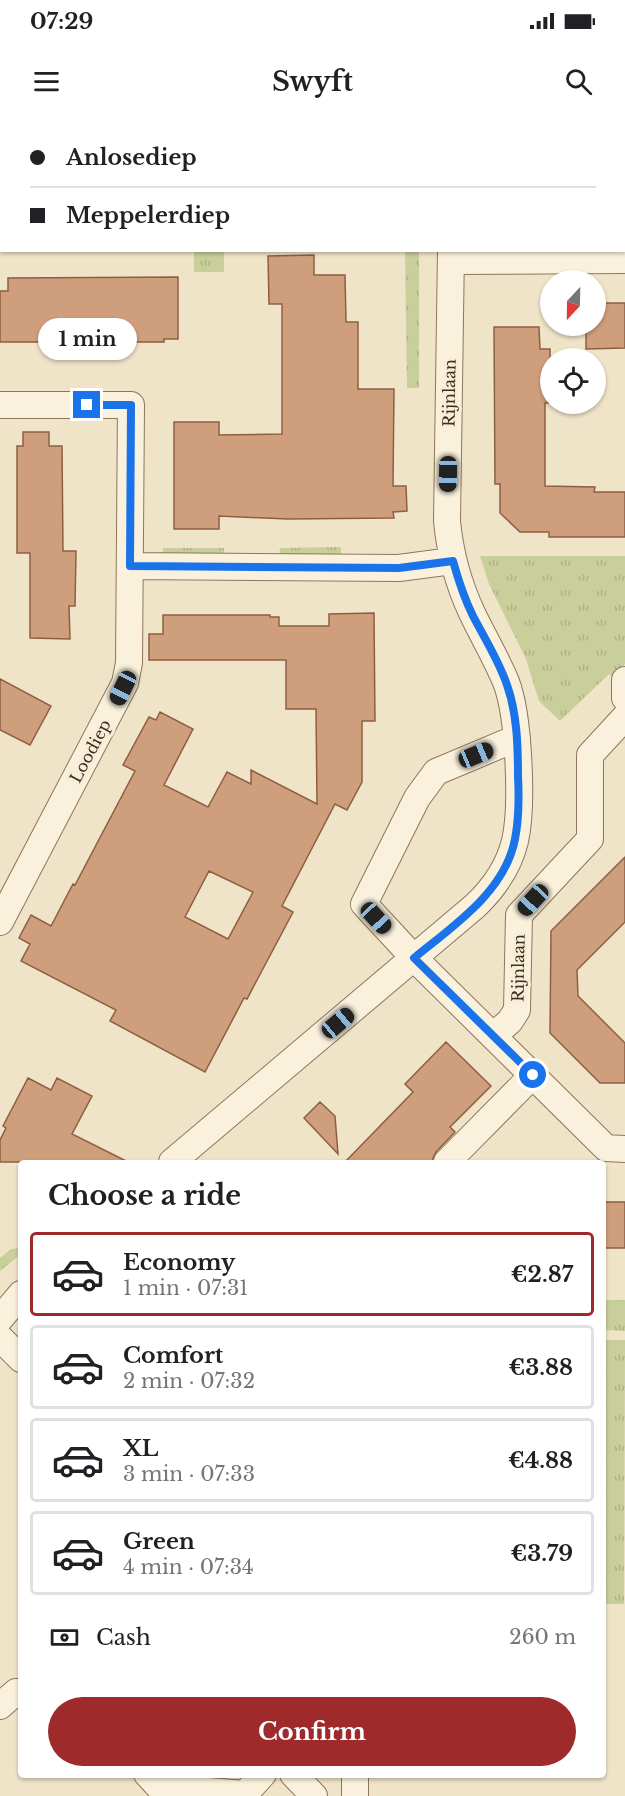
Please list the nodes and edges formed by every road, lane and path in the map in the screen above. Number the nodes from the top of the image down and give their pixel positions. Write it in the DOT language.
graph roads {
  1 [pos="451,256"];
  2 [pos="625,260"];
  3 [pos="0,405"];
  4 [pos="453,561"];
  5 [pos="130,566"];
  6 [pos="625,680"];
  7 [pos="625,698"];
  8 [pos="625,717"];
  9 [pos="516,738"];
  10 [pos="0,922"];
  11 [pos="414,958"];
  12 [pos="493,1036"];
  13 [pos="533,1075"];
  14 [pos="625,1149"];
  15 [pos="174,1160"];
  16 [pos="449,1160"];
  17 [pos="18,1298"];
  18 [pos="0,1319"];
  19 [pos="0,1338"];
  20 [pos="18,1356"];
  21 [pos="18,1692"];
  22 [pos="0,1706"];
  23 [pos="151,1778"];
  24 [pos="259,1778"];
  25 [pos="297,1778"];
  26 [pos="355,1778"];
  27 [pos="199,1793"];
  28 [pos="314,1796"];
  29 [pos="355,1796"];
  1 -- 2 [label="street"];
  1 -- 4 [label="street, Rijnlaan"];
  3 -- 5 [label="street, Loodiep"];
  4 -- 5 [label="street"];
  4 -- 9 [label="street, Rijnlaan"];
  5 -- 10 [label="street, Loodiep"];
  6 -- 7 [label="street"];
  8 -- 12 [label="street, Rijnlaan"];
  9 -- 11 [label="street, Rijnlaan"];
  9 -- 11 [label="street"];
  11 -- 12 [label="street"];
  11 -- 15 [label="street, Rijnlaan"];
  12 -- 13 [label="street"];
  13 -- 14 [label="street"];
  13 -- 16 [label="street"];
  17 -- 18 [label="street"];
  19 -- 20 [label="street"];
  21 -- 22 [label="street"];
  23 -- 27 [label="street"];
  24 -- 27 [label="street"];
  25 -- 28 [label="street"];
  26 -- 29 [label="street"];
}
